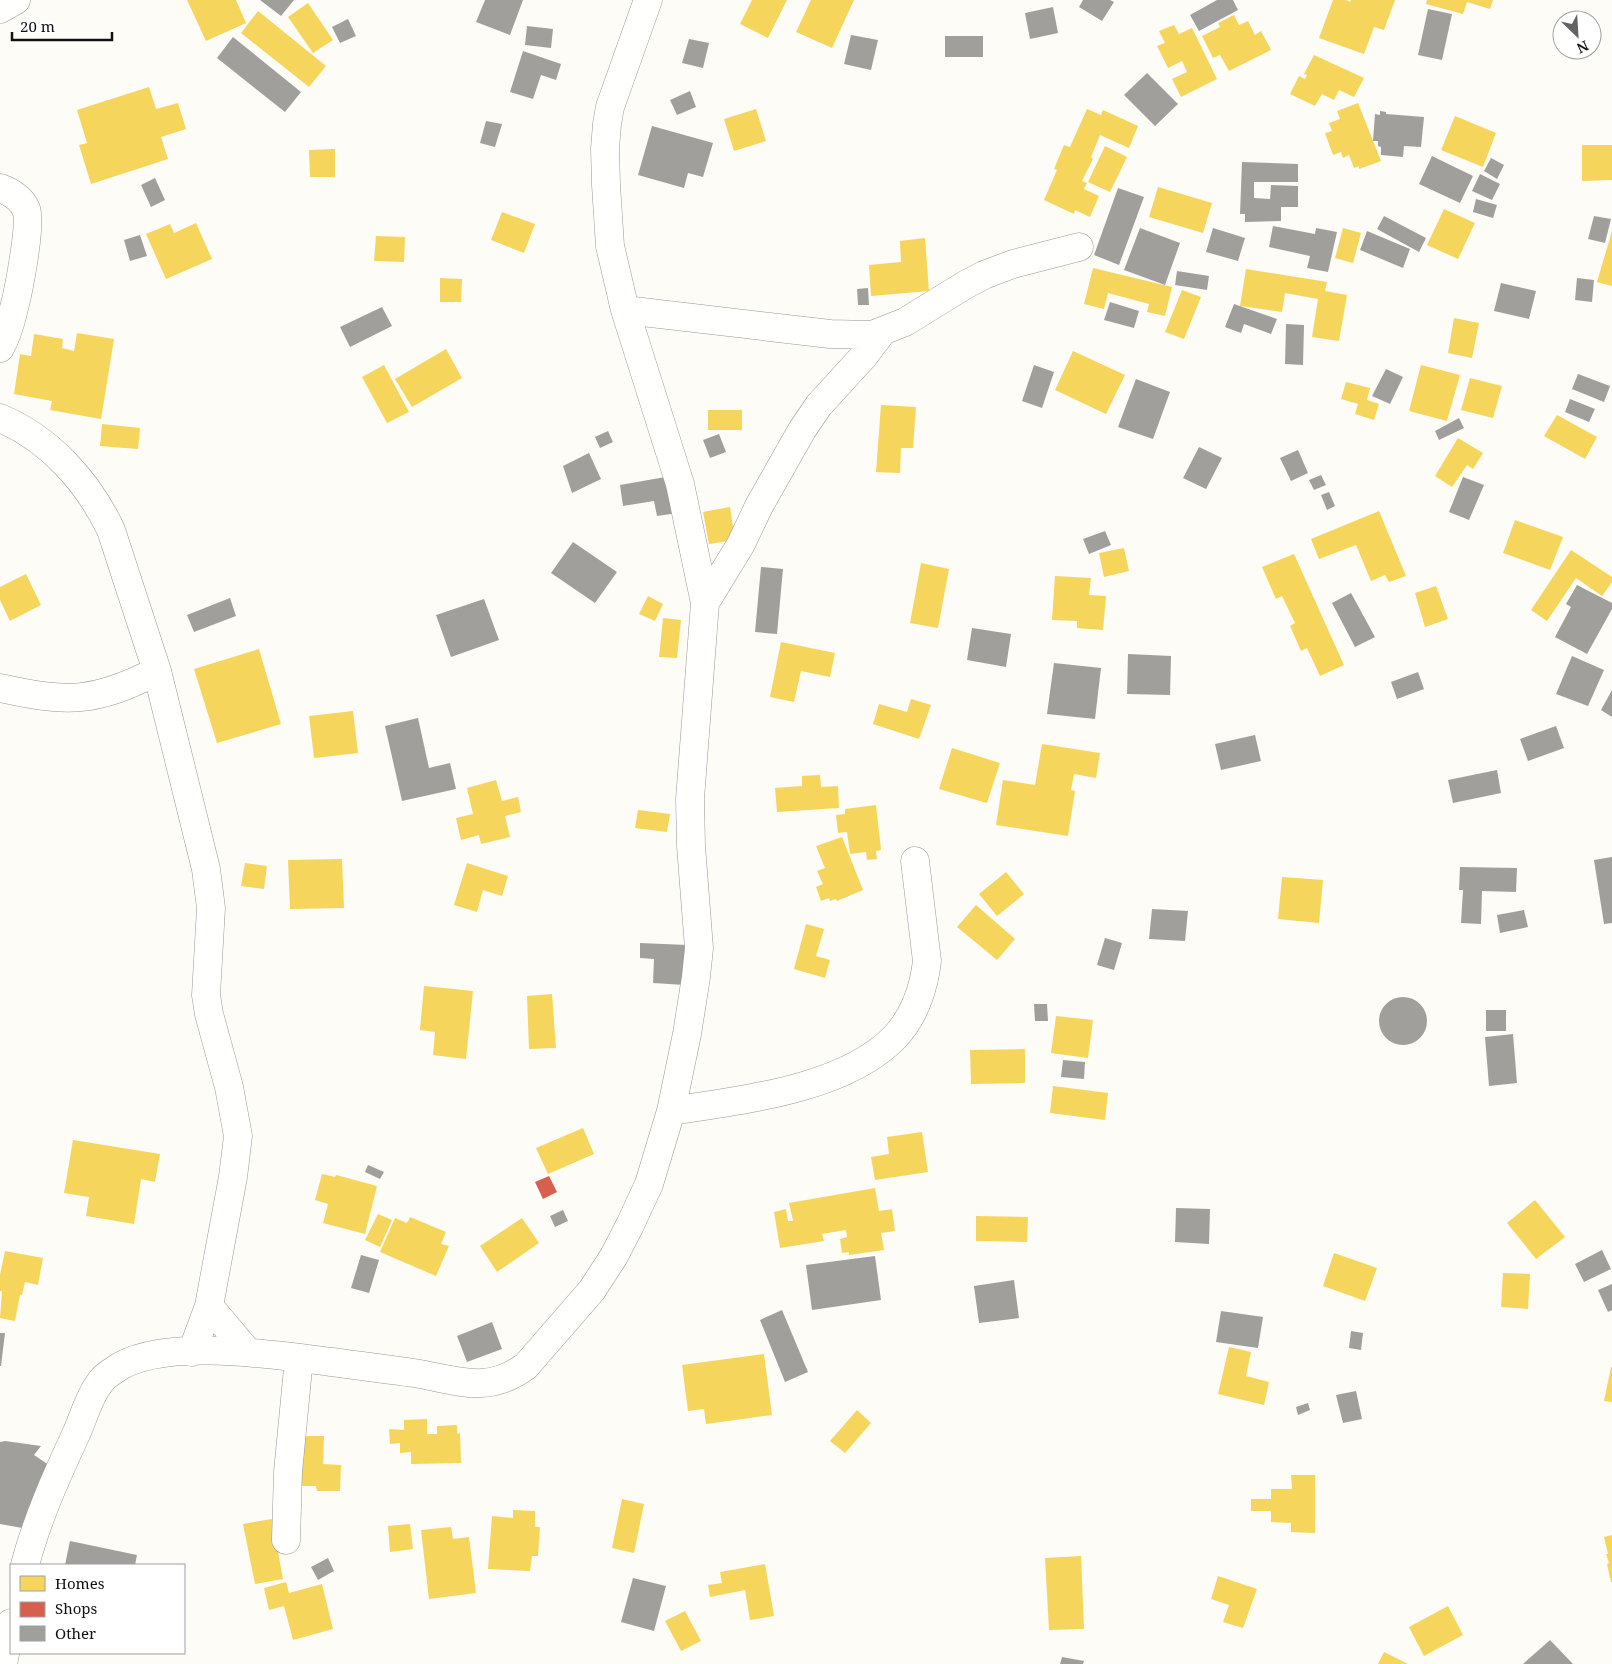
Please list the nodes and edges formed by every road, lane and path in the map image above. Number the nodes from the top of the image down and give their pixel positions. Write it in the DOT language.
graph roads {
  1 [pos="16,0"];
  2 [pos="648,0"];
  3 [pos="0,9"];
  4 [pos="0,188"];
  5 [pos="1079,247"];
  6 [pos="625,310"];
  7 [pos="882,332"];
  8 [pos="0,348"];
  9 [pos="0,418"];
  10 [pos="705,603"];
  11 [pos="158,671"];
  12 [pos="0,688"];
  13 [pos="915,861"];
  14 [pos="671,1111"];
  15 [pos="209,1306"];
  16 [pos="247,1351"];
  17 [pos="192,1352"];
  18 [pos="299,1358"];
  19 [pos="286,1540"];
  20 [pos="25,1564"];
  21 [pos="10,1628"];
  22 [pos="3,1664"];
  1 -- 3 [label="street"];
  2 -- 6 [label="street"];
  4 -- 8 [label="street"];
  5 -- 7 [label="street"];
  6 -- 7 [label="street"];
  6 -- 10 [label="street"];
  7 -- 10 [label="street"];
  9 -- 11 [label="street"];
  10 -- 14 [label="street"];
  11 -- 12 [label="street"];
  11 -- 15 [label="street"];
  13 -- 14 [label="street"];
  14 -- 18 [label="street"];
  15 -- 16 [label="street"];
  15 -- 17 [label="street"];
  16 -- 17 [label="street"];
  16 -- 18 [label="street"];
  17 -- 20 [label="street"];
  18 -- 19 [label="street"];
  21 -- 22 [label="street"];
}
